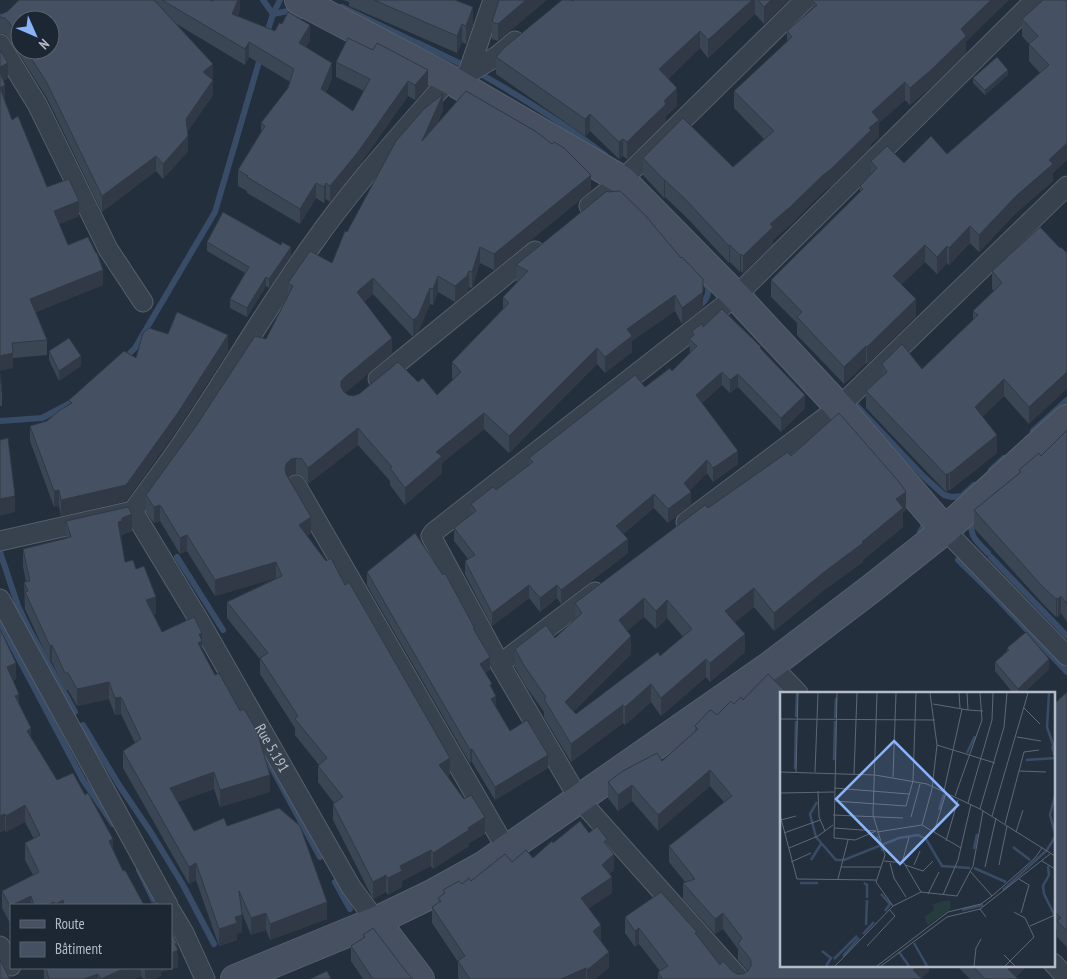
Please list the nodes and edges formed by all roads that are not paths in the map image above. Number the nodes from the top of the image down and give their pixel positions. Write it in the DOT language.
graph roads {
  1 [pos="299,0"];
  2 [pos="493,0"];
  3 [pos="805,0"];
  4 [pos="1035,0"];
  5 [pos="526,33"];
  6 [pos="0,44"];
  7 [pos="457,78"];
  8 [pos="622,180"];
  9 [pos="1067,186"];
  10 [pos="575,218"];
  11 [pos="544,243"];
  12 [pos="736,296"];
  13 [pos="142,302"];
  14 [pos="367,388"];
  15 [pos="839,406"];
  16 [pos="1067,419"];
  17 [pos="296,485"];
  18 [pos="133,512"];
  19 [pos="945,530"];
  20 [pos="673,532"];
  21 [pos="0,542"];
  22 [pos="610,580"];
  23 [pos="0,599"];
  24 [pos="1067,656"];
  25 [pos="500,664"];
  26 [pos="771,664"];
  27 [pos="797,692"];
  28 [pos="579,799"];
  29 [pos="506,850"];
  30 [pos="167,904"];
  31 [pos="172,913"];
  32 [pos="376,921"];
  33 [pos="0,946"];
  34 [pos="10,964"];
  35 [pos="1054,964"];
  36 [pos="1067,978"];
  37 [pos="206,979"];
  38 [pos="235,979"];
  39 [pos="420,979"];
  40 [pos="740,979"];
  1 -- 7 [label="main road"];
  2 -- 7 [label="street"];
  3 -- 8 [label="street"];
  4 -- 12 [label="street"];
  5 -- 7 [label="street"];
  6 -- 13 [label="street"];
  7 -- 8 [label="main road"];
  7 -- 18 [label="street"];
  8 -- 10 [label="street"];
  8 -- 12 [label="main road"];
  9 -- 15 [label="street"];
  11 -- 14 [label="street"];
  12 -- 15 [label="main road"];
  12 -- 25 [label="street"];
  15 -- 19 [label="main road"];
  15 -- 20 [label="street"];
  16 -- 19 [label="main road"];
  17 -- 29 [label="street"];
  18 -- 21 [label="street"];
  18 -- 32 [label="street, Rue 5.191"];
  19 -- 24 [label="street"];
  19 -- 26 [label="main road"];
  22 -- 25 [label="street"];
  23 -- 30 [label="street"];
  25 -- 28 [label="street"];
  26 -- 27 [label="street"];
  26 -- 28 [label="main road"];
  28 -- 29 [label="main road"];
  28 -- 40 [label="street"];
  29 -- 32 [label="main road"];
  31 -- 37 [label="street"];
  32 -- 38 [label="main road"];
  32 -- 39 [label="main road, Rue 5.191"];
  33 -- 34 [label="street"];
  35 -- 36 [label="street"];
}
